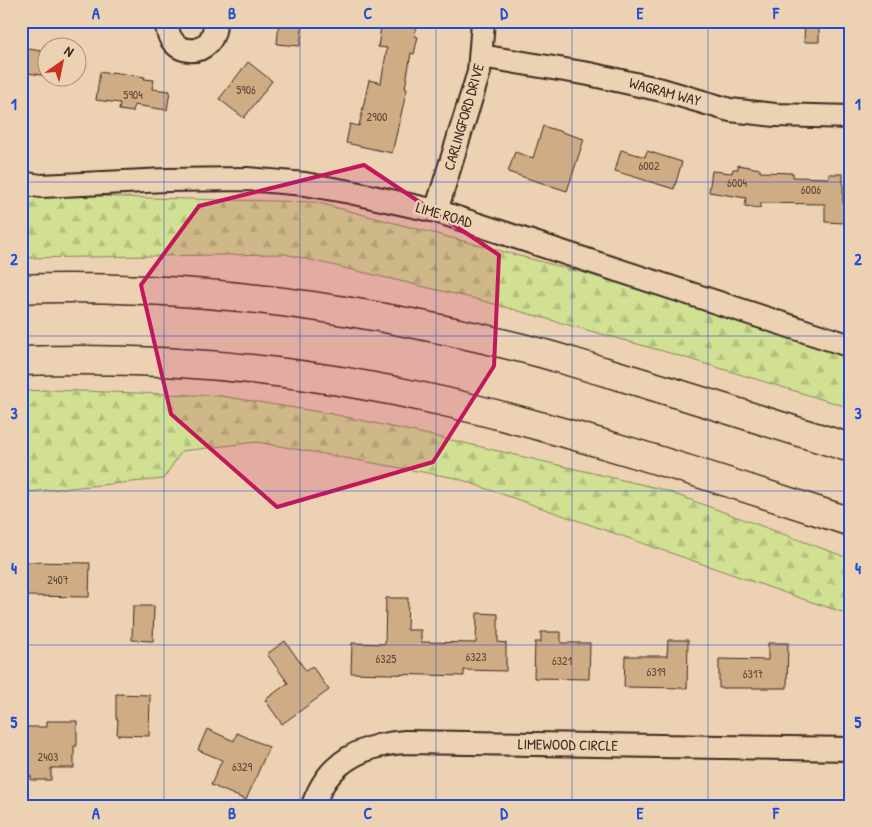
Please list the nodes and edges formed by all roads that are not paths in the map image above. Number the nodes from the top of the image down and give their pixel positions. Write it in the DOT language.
graph roads {
  1 [pos="163,21"];
  2 [pos="215,21"];
  3 [pos="483,21"];
  4 [pos="167,22"];
  5 [pos="481,56"];
  6 [pos="851,116"];
  7 [pos="21,183"];
  8 [pos="436,211"];
  9 [pos="21,289"];
  10 [pos="851,346"];
  11 [pos="21,361"];
  12 [pos="851,448"];
  13 [pos="851,522"];
  14 [pos="851,749"];
  15 [pos="313,806"];
  1 -- 4 [label="street"];
  2 -- 4 [label="street"];
  3 -- 5 [label="street, CARLINGFORD DRIVE"];
  5 -- 6 [label="street, WAGRAM WAY"];
  5 -- 8 [label="street, CARLINGFORD DRIVE"];
  7 -- 8 [label="street, LIME ROAD"];
  8 -- 10 [label="street, LIME ROAD"];
  9 -- 12 [label="highway"];
  11 -- 13 [label="highway"];
  14 -- 15 [label="street, LIMEWOOD CIRCLE"];
}
